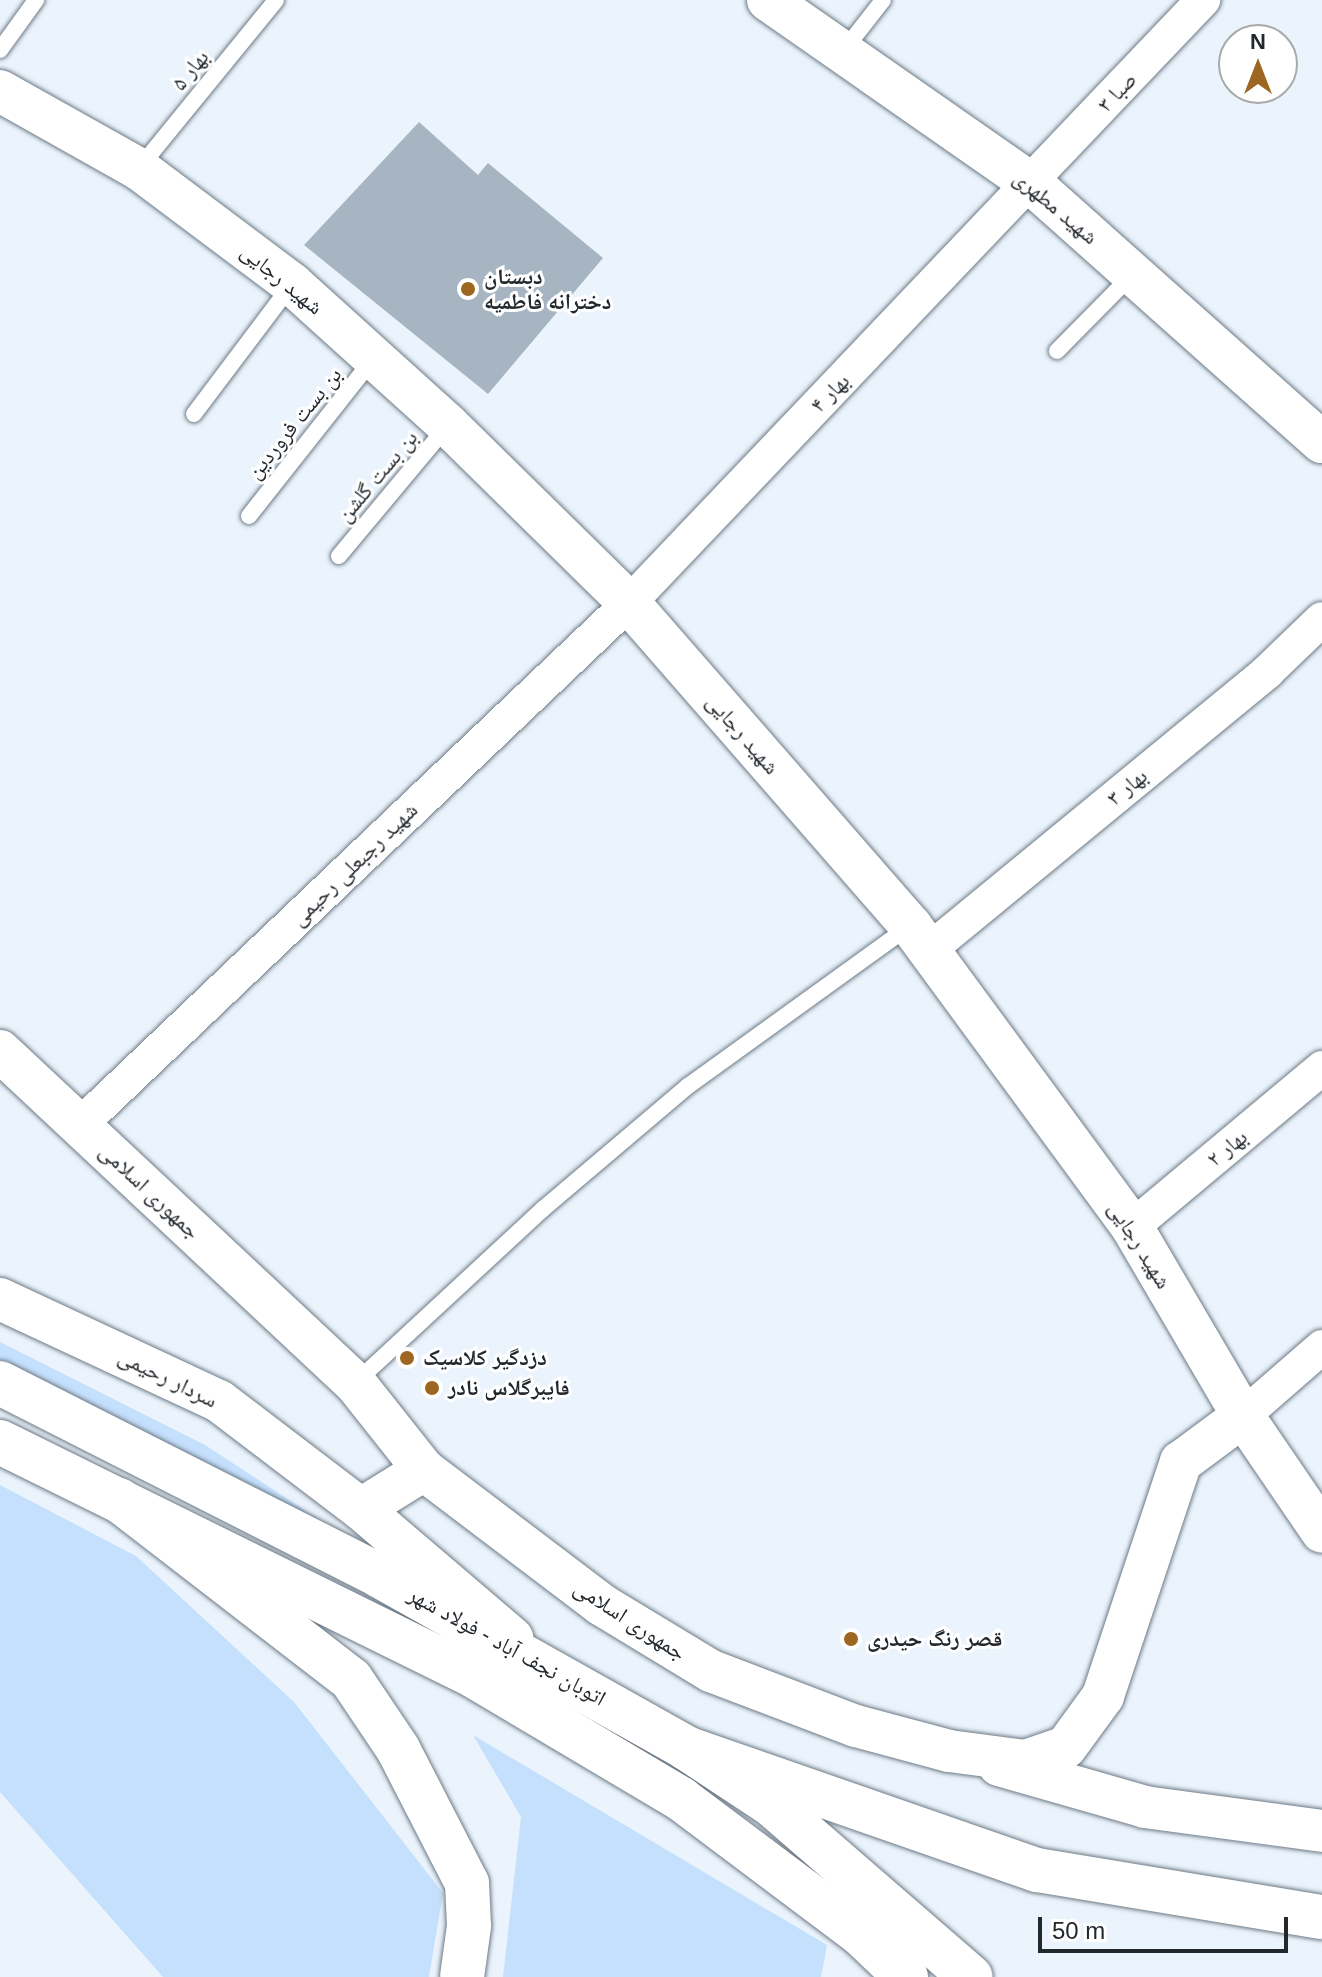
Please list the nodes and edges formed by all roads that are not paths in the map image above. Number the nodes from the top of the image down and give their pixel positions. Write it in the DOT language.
graph roads {
  1 [pos="36,0"];
  2 [pos="276,0"];
  3 [pos="768,0"];
  4 [pos="883,0"];
  5 [pos="1203,0"];
  6 [pos="0,50"];
  7 [pos="844,50"];
  8 [pos="0,91"];
  9 [pos="139,169"];
  10 [pos="1032,184"];
  11 [pos="1133,274"];
  12 [pos="292,284"];
  13 [pos="1057,351"];
  14 [pos="374,358"];
  15 [pos="194,414"];
  16 [pos="448,425"];
  17 [pos="1322,442"];
  18 [pos="249,516"];
  19 [pos="339,556"];
  20 [pos="629,603"];
  21 [pos="1322,619"];
  22 [pos="920,938"];
  23 [pos="0,1052"];
  24 [pos="1322,1068"];
  25 [pos="80,1125"];
  26 [pos="1132,1227"];
  27 [pos="0,1299"];
  28 [pos="1322,1347"];
  29 [pos="0,1383"];
  30 [pos="355,1383"];
  31 [pos="1243,1416"];
  32 [pos="0,1442"];
  33 [pos="424,1470"];
  34 [pos="119,1500"];
  35 [pos="361,1509"];
  36 [pos="1322,1532"];
  37 [pos="542,1664"];
  38 [pos="686,1748"];
  39 [pos="949,1751"];
  40 [pos="1322,1831"];
  41 [pos="1322,1917"];
  42 [pos="462,1977"];
  43 [pos="906,1977"];
  44 [pos="971,1977"];
  1 -- 6 [label="lane"];
  2 -- 9 [label="lane, بهار ۵"];
  3 -- 7 [label="street, شهید مطهری"];
  4 -- 7 [label="lane"];
  5 -- 10 [label="street, صبا ۳"];
  7 -- 10 [label="street, شهید مطهری"];
  8 -- 9 [label="street, شهید رجایی"];
  9 -- 12 [label="street, شهید رجایی"];
  10 -- 11 [label="street, شهید مطهری"];
  10 -- 20 [label="street, بهار ۴"];
  11 -- 13 [label="lane"];
  11 -- 17 [label="street, شهید مطهری"];
  12 -- 14 [label="street, شهید رجایی"];
  12 -- 15 [label="lane"];
  14 -- 16 [label="street, شهید رجایی"];
  14 -- 18 [label="lane, بن بست فروردین"];
  16 -- 19 [label="lane, بن بست گلشن"];
  16 -- 20 [label="street, شهید رجایی"];
  20 -- 22 [label="street, شهید رجایی"];
  20 -- 25 [label="street, شهید رجبعلی رحیمی"];
  21 -- 22 [label="street, بهار ۳"];
  22 -- 26 [label="street, شهید رجایی"];
  22 -- 30 [label="lane"];
  23 -- 25 [label="street, جمهوری اسلامی"];
  24 -- 26 [label="street, بهار ۲"];
  25 -- 30 [label="street, جمهوری اسلامی"];
  26 -- 31 [label="street, شهید رجایی"];
  27 -- 35 [label="street, سردار رحیمی"];
  28 -- 31 [label="street"];
  29 -- 37 [label="highway, اتوبان نجف آباد - فولاد شهر"];
  30 -- 33 [label="street, جمهوری اسلامی"];
  31 -- 36 [label="street, شهید رجایی"];
  31 -- 39 [label="street, جمهوری اسلامی"];
  32 -- 34 [label="highway, اتوبان نجف آباد - فولاد شهر"];
  33 -- 35 [label="street"];
  33 -- 39 [label="street, جمهوری اسلامی"];
  34 -- 42 [label="highway"];
  34 -- 43 [label="highway, اتوبان نجف آباد - فولاد شهر"];
  35 -- 37 [label="street, سردار رحیمی"];
  37 -- 38 [label="highway, اتوبان نجف آباد - فولاد شهر"];
  38 -- 41 [label="highway"];
  38 -- 44 [label="highway, اتوبان نجف آباد - فولاد شهر"];
  39 -- 40 [label="street"];
}
